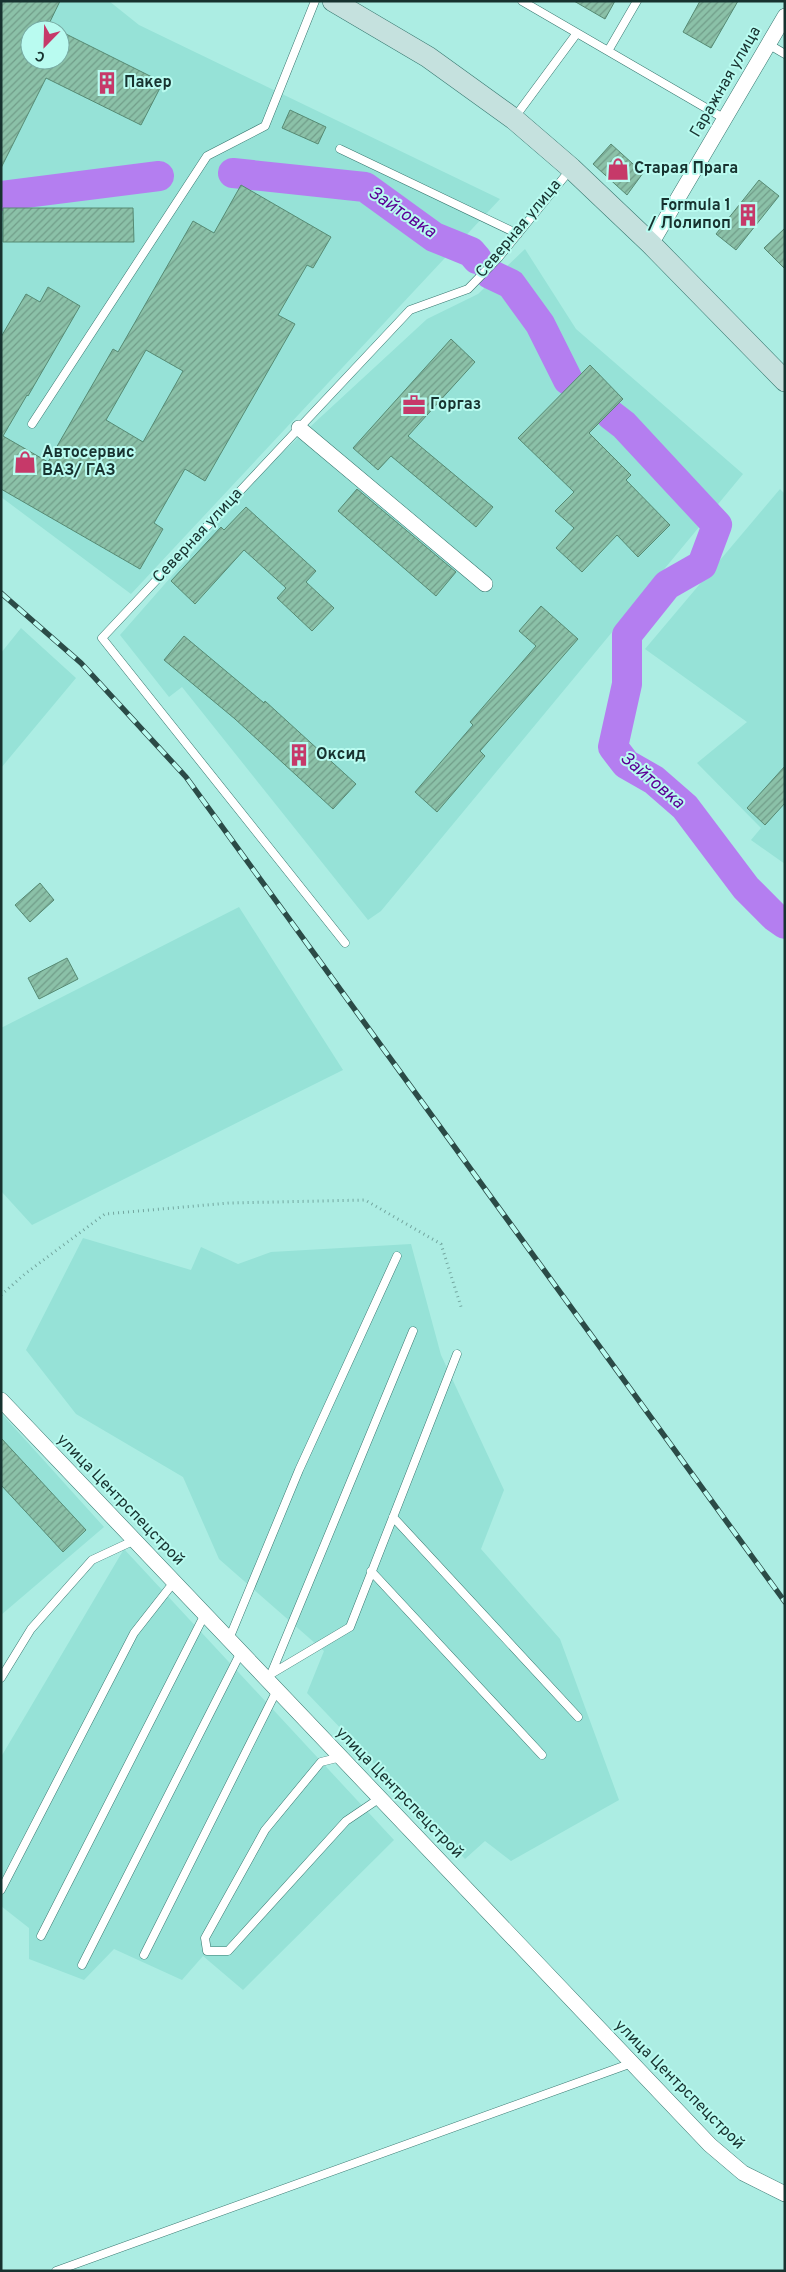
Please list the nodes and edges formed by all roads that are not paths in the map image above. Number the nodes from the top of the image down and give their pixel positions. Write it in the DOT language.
graph roads {
  1 [pos="315,1"];
  2 [pos="333,1"];
  3 [pos="522,1"];
  4 [pos="637,1"];
  5 [pos="785,16"];
  6 [pos="577,33"];
  7 [pos="768,44"];
  8 [pos="608,51"];
  9 [pos="785,54"];
  10 [pos="725,118"];
  11 [pos="514,119"];
  12 [pos="340,149"];
  13 [pos="571,168"];
  14 [pos="518,234"];
  15 [pos="651,244"];
  16 [pos="785,381"];
  17 [pos="32,424"];
  18 [pos="299,428"];
  19 [pos="485,584"];
  20 [pos="345,943"];
  21 [pos="397,1256"];
  22 [pos="413,1330"];
  23 [pos="457,1354"];
  24 [pos="1,1400"];
  25 [pos="393,1517"];
  26 [pos="135,1540"];
  27 [pos="372,1571"];
  28 [pos="174,1582"];
  29 [pos="205,1614"];
  30 [pos="229,1639"];
  31 [pos="241,1652"];
  32 [pos="5,1667"];
  33 [pos="1,1678"];
  34 [pos="272,1681"];
  35 [pos="578,1717"];
  36 [pos="542,1755"];
  37 [pos="340,1757"];
  38 [pos="380,1798"];
  39 [pos="1,1890"];
  40 [pos="41,1936"];
  41 [pos="144,1955"];
  42 [pos="82,1964"];
  43 [pos="632,2063"];
  44 [pos="785,2194"];
  45 [pos="56,2271"];
  1 -- 17 [label="lane"];
  2 -- 11 [label="main road, Северная улица"];
  3 -- 6 [label="lane"];
  4 -- 8 [label="lane"];
  5 -- 7 [label="street, Гаражная улица"];
  6 -- 8 [label="lane"];
  6 -- 11 [label="lane"];
  7 -- 9 [label="lane"];
  7 -- 10 [label="street, Гаражная улица"];
  8 -- 10 [label="lane"];
  10 -- 15 [label="street, Гаражная улица"];
  11 -- 13 [label="main road, Северная улица"];
  12 -- 14 [label="lane"];
  13 -- 14 [label="lane, Северная улица"];
  13 -- 15 [label="main road, Северная улица"];
  14 -- 18 [label="lane, Северная улица"];
  15 -- 16 [label="main road, Северная улица"];
  18 -- 19 [label="street"];
  18 -- 20 [label="lane, Северная улица"];
  21 -- 30 [label="lane"];
  22 -- 34 [label="lane"];
  23 -- 25 [label="lane"];
  24 -- 26 [label="street, улица Центрспецстрой"];
  25 -- 27 [label="lane"];
  25 -- 35 [label="lane"];
  26 -- 28 [label="street, улица Центрспецстрой"];
  26 -- 32 [label="lane"];
  27 -- 34 [label="lane"];
  27 -- 36 [label="lane"];
  28 -- 29 [label="street, улица Центрспецстрой"];
  28 -- 39 [label="lane"];
  29 -- 30 [label="street, улица Центрспецстрой"];
  29 -- 40 [label="lane"];
  30 -- 31 [label="street, улица Центрспецстрой"];
  31 -- 34 [label="street, улица Центрспецстрой"];
  31 -- 42 [label="lane"];
  32 -- 33 [label="lane"];
  34 -- 37 [label="street, улица Центрспецстрой"];
  34 -- 41 [label="lane"];
  37 -- 38 [label="street, улица Центрспецстрой"];
  37 -- 38 [label="lane"];
  38 -- 43 [label="street, улица Центрспецстрой"];
  43 -- 44 [label="street, улица Центрспецстрой"];
  43 -- 45 [label="lane"];
}
